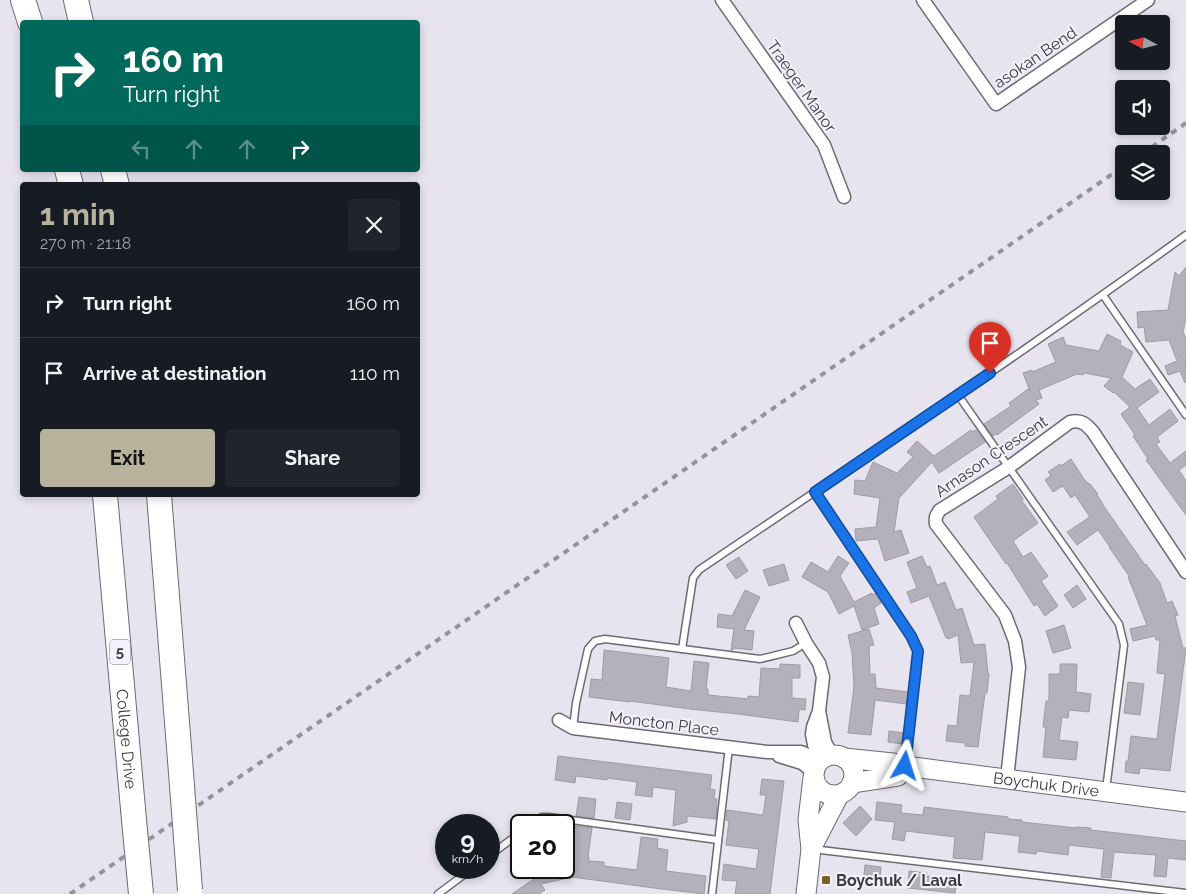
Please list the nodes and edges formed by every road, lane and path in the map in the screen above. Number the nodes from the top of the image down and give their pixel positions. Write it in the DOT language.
graph roads {
  1 [pos="23,0"];
  2 [pos="76,0"];
  3 [pos="722,0"];
  4 [pos="923,0"];
  5 [pos="1141,2"];
  6 [pos="29,20"];
  7 [pos="81,20"];
  8 [pos="844,197"];
  9 [pos="1186,235"];
  10 [pos="1103,295"];
  11 [pos="958,395"];
  12 [pos="1186,415"];
  13 [pos="1009,467"];
  14 [pos="815,492"];
  15 [pos="105,497"];
  16 [pos="159,497"];
  17 [pos="1186,572"];
  18 [pos="796,623"];
  19 [pos="806,643"];
  20 [pos="682,649"];
  21 [pos="558,720"];
  22 [pos="573,728"];
  23 [pos="728,747"];
  24 [pos="825,764"];
  25 [pos="905,766"];
  26 [pos="1007,779"];
  27 [pos="846,789"];
  28 [pos="1105,792"];
  29 [pos="1186,802"];
  30 [pos="575,821"];
  31 [pos="718,840"];
  32 [pos="811,849"];
  33 [pos="458,879"];
  34 [pos="190,892"];
  35 [pos="1186,893"];
  36 [pos="141,894"];
  37 [pos="438,894"];
  38 [pos="712,894"];
  39 [pos="806,894"];
  1 -- 6 [label="highway"];
  2 -- 7 [label="highway"];
  3 -- 8 [label="street, Traeger Manor"];
  4 -- 5 [label="street, asokan Bend"];
  9 -- 10 [label="lane"];
  10 -- 11 [label="lane"];
  10 -- 12 [label="lane"];
  11 -- 13 [label="lane"];
  11 -- 14 [label="lane"];
  13 -- 17 [label="street, Arnason Crescent"];
  13 -- 26 [label="street, Arnason Crescent"];
  13 -- 28 [label="lane"];
  14 -- 20 [label="lane"];
  14 -- 25 [label="lane"];
  15 -- 36 [label="highway, College Drive / 5, bridge"];
  16 -- 34 [label="highway, bridge"];
  18 -- 19 [label="street"];
  19 -- 20 [label="lane"];
  19 -- 24 [label="street"];
  20 -- 22 [label="lane"];
  21 -- 22 [label="street, Moncton Place"];
  22 -- 23 [label="street, Moncton Place"];
  23 -- 24 [label="street, Moncton Place"];
  23 -- 31 [label="lane"];
  24 -- 25 [label="street, Boychuk Drive"];
  24 -- 27 [label="street"];
  24 -- 27 [label="street"];
  24 -- 32 [label="street"];
  25 -- 26 [label="street, Boychuk Drive"];
  25 -- 27 [label="street"];
  26 -- 28 [label="street, Boychuk Drive"];
  27 -- 32 [label="street"];
  28 -- 29 [label="street, Boychuk Drive"];
  30 -- 31 [label="lane"];
  31 -- 38 [label="lane"];
  32 -- 35 [label="lane"];
  32 -- 39 [label="street"];
  33 -- 37 [label="lane"];
}
